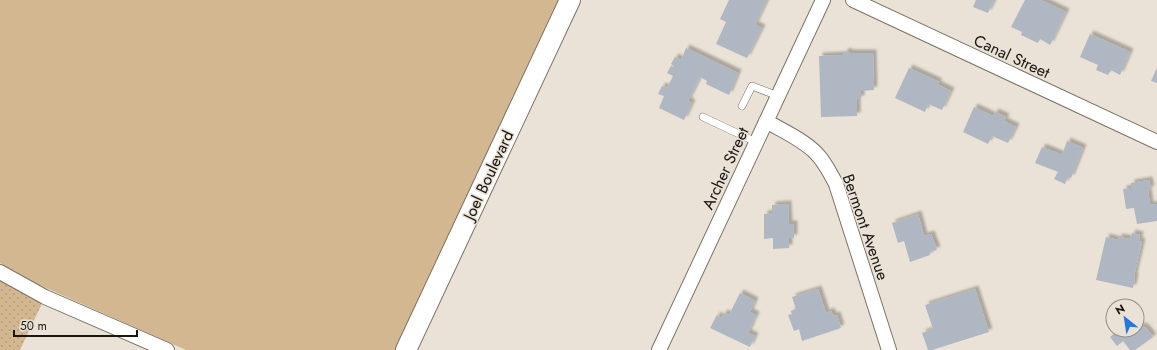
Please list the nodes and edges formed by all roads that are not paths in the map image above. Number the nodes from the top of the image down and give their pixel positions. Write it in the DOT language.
graph roads {
  1 [pos="570,0"];
  2 [pos="823,0"];
  3 [pos="853,0"];
  4 [pos="778,96"];
  5 [pos="742,106"];
  6 [pos="703,117"];
  7 [pos="766,121"];
  8 [pos="756,142"];
  9 [pos="1157,142"];
  10 [pos="0,272"];
  11 [pos="167,350"];
  12 [pos="406,350"];
  13 [pos="659,350"];
  14 [pos="889,350"];
  1 -- 12 [label="main road, Joel Boulevard"];
  2 -- 4 [label="street, Archer Street"];
  3 -- 9 [label="street, Canal Street"];
  4 -- 5 [label="lane"];
  4 -- 7 [label="street, Archer Street"];
  6 -- 8 [label="lane"];
  7 -- 8 [label="street, Archer Street"];
  7 -- 14 [label="street, Bermont Avenue"];
  8 -- 13 [label="street, Archer Street"];
  10 -- 11 [label="street"];
}
